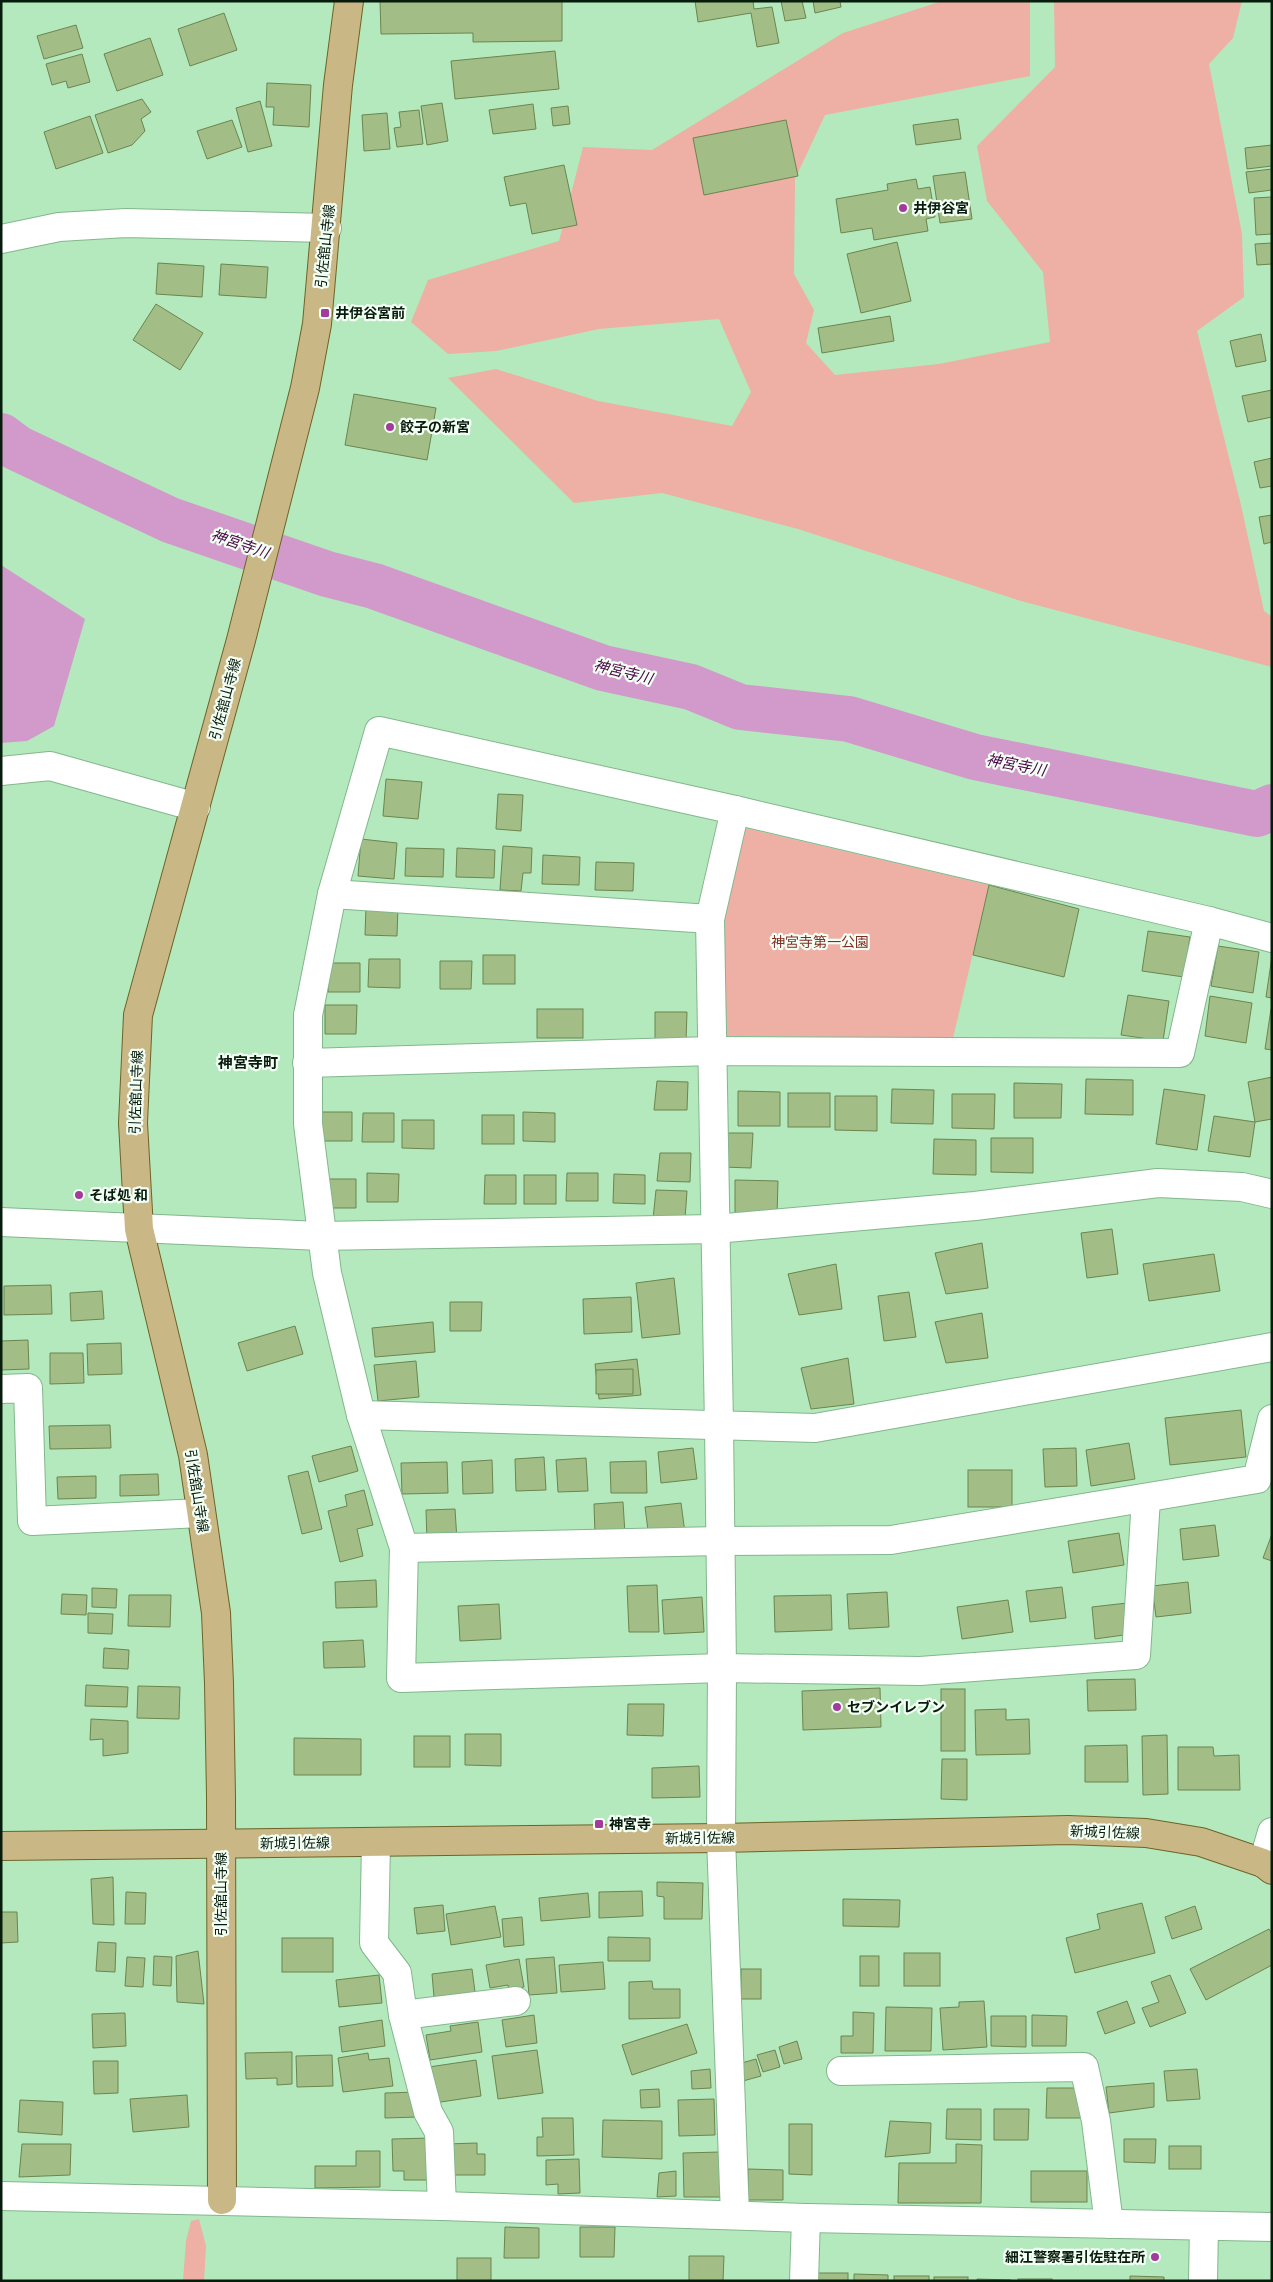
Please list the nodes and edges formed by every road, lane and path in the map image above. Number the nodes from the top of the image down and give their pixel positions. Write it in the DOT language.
graph roads {
  1 [pos="349,1"];
  2 [pos="326,228"];
  3 [pos="1,239"];
  4 [pos="1,771"];
  5 [pos="196,807"];
  6 [pos="735,810"];
  7 [pos="332,894"];
  8 [pos="710,919"];
  9 [pos="1210,921"];
  10 [pos="1272,938"];
  11 [pos="712,1051"];
  12 [pos="307,1063"];
  13 [pos="1272,1194"];
  14 [pos="1,1222"];
  15 [pos="139,1229"];
  16 [pos="715,1229"];
  17 [pos="320,1236"];
  18 [pos="1272,1347"];
  19 [pos="1,1389"];
  20 [pos="361,1415"];
  21 [pos="1272,1419"];
  22 [pos="719,1426"];
  23 [pos="1146,1499"];
  24 [pos="201,1513"];
  25 [pos="719,1540"];
  26 [pos="404,1548"];
  27 [pos="722,1668"];
  28 [pos="1272,1832"];
  29 [pos="721,1838"];
  30 [pos="376,1843"];
  31 [pos="221,1844"];
  32 [pos="1,1846"];
  33 [pos="1268,1867"];
  34 [pos="516,2001"];
  35 [pos="403,2015"];
  36 [pos="841,2071"];
  37 [pos="1,2196"];
  38 [pos="222,2200"];
  39 [pos="442,2206"];
  40 [pos="735,2215"];
  41 [pos="806,2218"];
  42 [pos="1109,2224"];
  43 [pos="1204,2226"];
  44 [pos="1272,2227"];
  45 [pos="804,2281"];
  46 [pos="1203,2281"];
  1 -- 2 [label="main road, 引佐舘山寺線"];
  2 -- 3 [label="street"];
  2 -- 5 [label="main road, 引佐舘山寺線"];
  4 -- 5 [label="street"];
  5 -- 15 [label="main road, 引佐舘山寺線"];
  6 -- 7 [label="street"];
  6 -- 8 [label="street"];
  6 -- 9 [label="street"];
  7 -- 8 [label="street"];
  7 -- 12 [label="street"];
  8 -- 11 [label="street"];
  9 -- 10 [label="street"];
  9 -- 11 [label="street"];
  11 -- 12 [label="street"];
  11 -- 16 [label="street"];
  12 -- 17 [label="street"];
  13 -- 16 [label="street"];
  14 -- 15 [label="street"];
  15 -- 17 [label="street"];
  15 -- 24 [label="main road, 引佐舘山寺線"];
  16 -- 17 [label="street"];
  16 -- 22 [label="street"];
  17 -- 20 [label="street"];
  18 -- 22 [label="street"];
  19 -- 24 [label="street"];
  20 -- 22 [label="street"];
  20 -- 26 [label="street"];
  21 -- 23 [label="street"];
  22 -- 25 [label="street"];
  23 -- 25 [label="street"];
  23 -- 27 [label="street"];
  24 -- 31 [label="main road, 引佐舘山寺線"];
  25 -- 26 [label="street"];
  25 -- 27 [label="street"];
  26 -- 27 [label="street"];
  27 -- 29 [label="street"];
  28 -- 33 [label="street"];
  29 -- 30 [label="main road, 新城引佐線"];
  29 -- 33 [label="main road, 新城引佐線"];
  29 -- 40 [label="street"];
  30 -- 31 [label="main road, 新城引佐線"];
  30 -- 35 [label="street"];
  31 -- 32 [label="main road, 新城引佐線"];
  31 -- 38 [label="main road, 引佐舘山寺線"];
  34 -- 35 [label="street"];
  35 -- 39 [label="street"];
  36 -- 42 [label="street"];
  37 -- 38 [label="street"];
  38 -- 39 [label="street"];
  39 -- 40 [label="street"];
  40 -- 41 [label="street"];
  41 -- 42 [label="street"];
  41 -- 45 [label="street"];
  42 -- 43 [label="street"];
  43 -- 44 [label="street"];
  43 -- 46 [label="street"];
}
